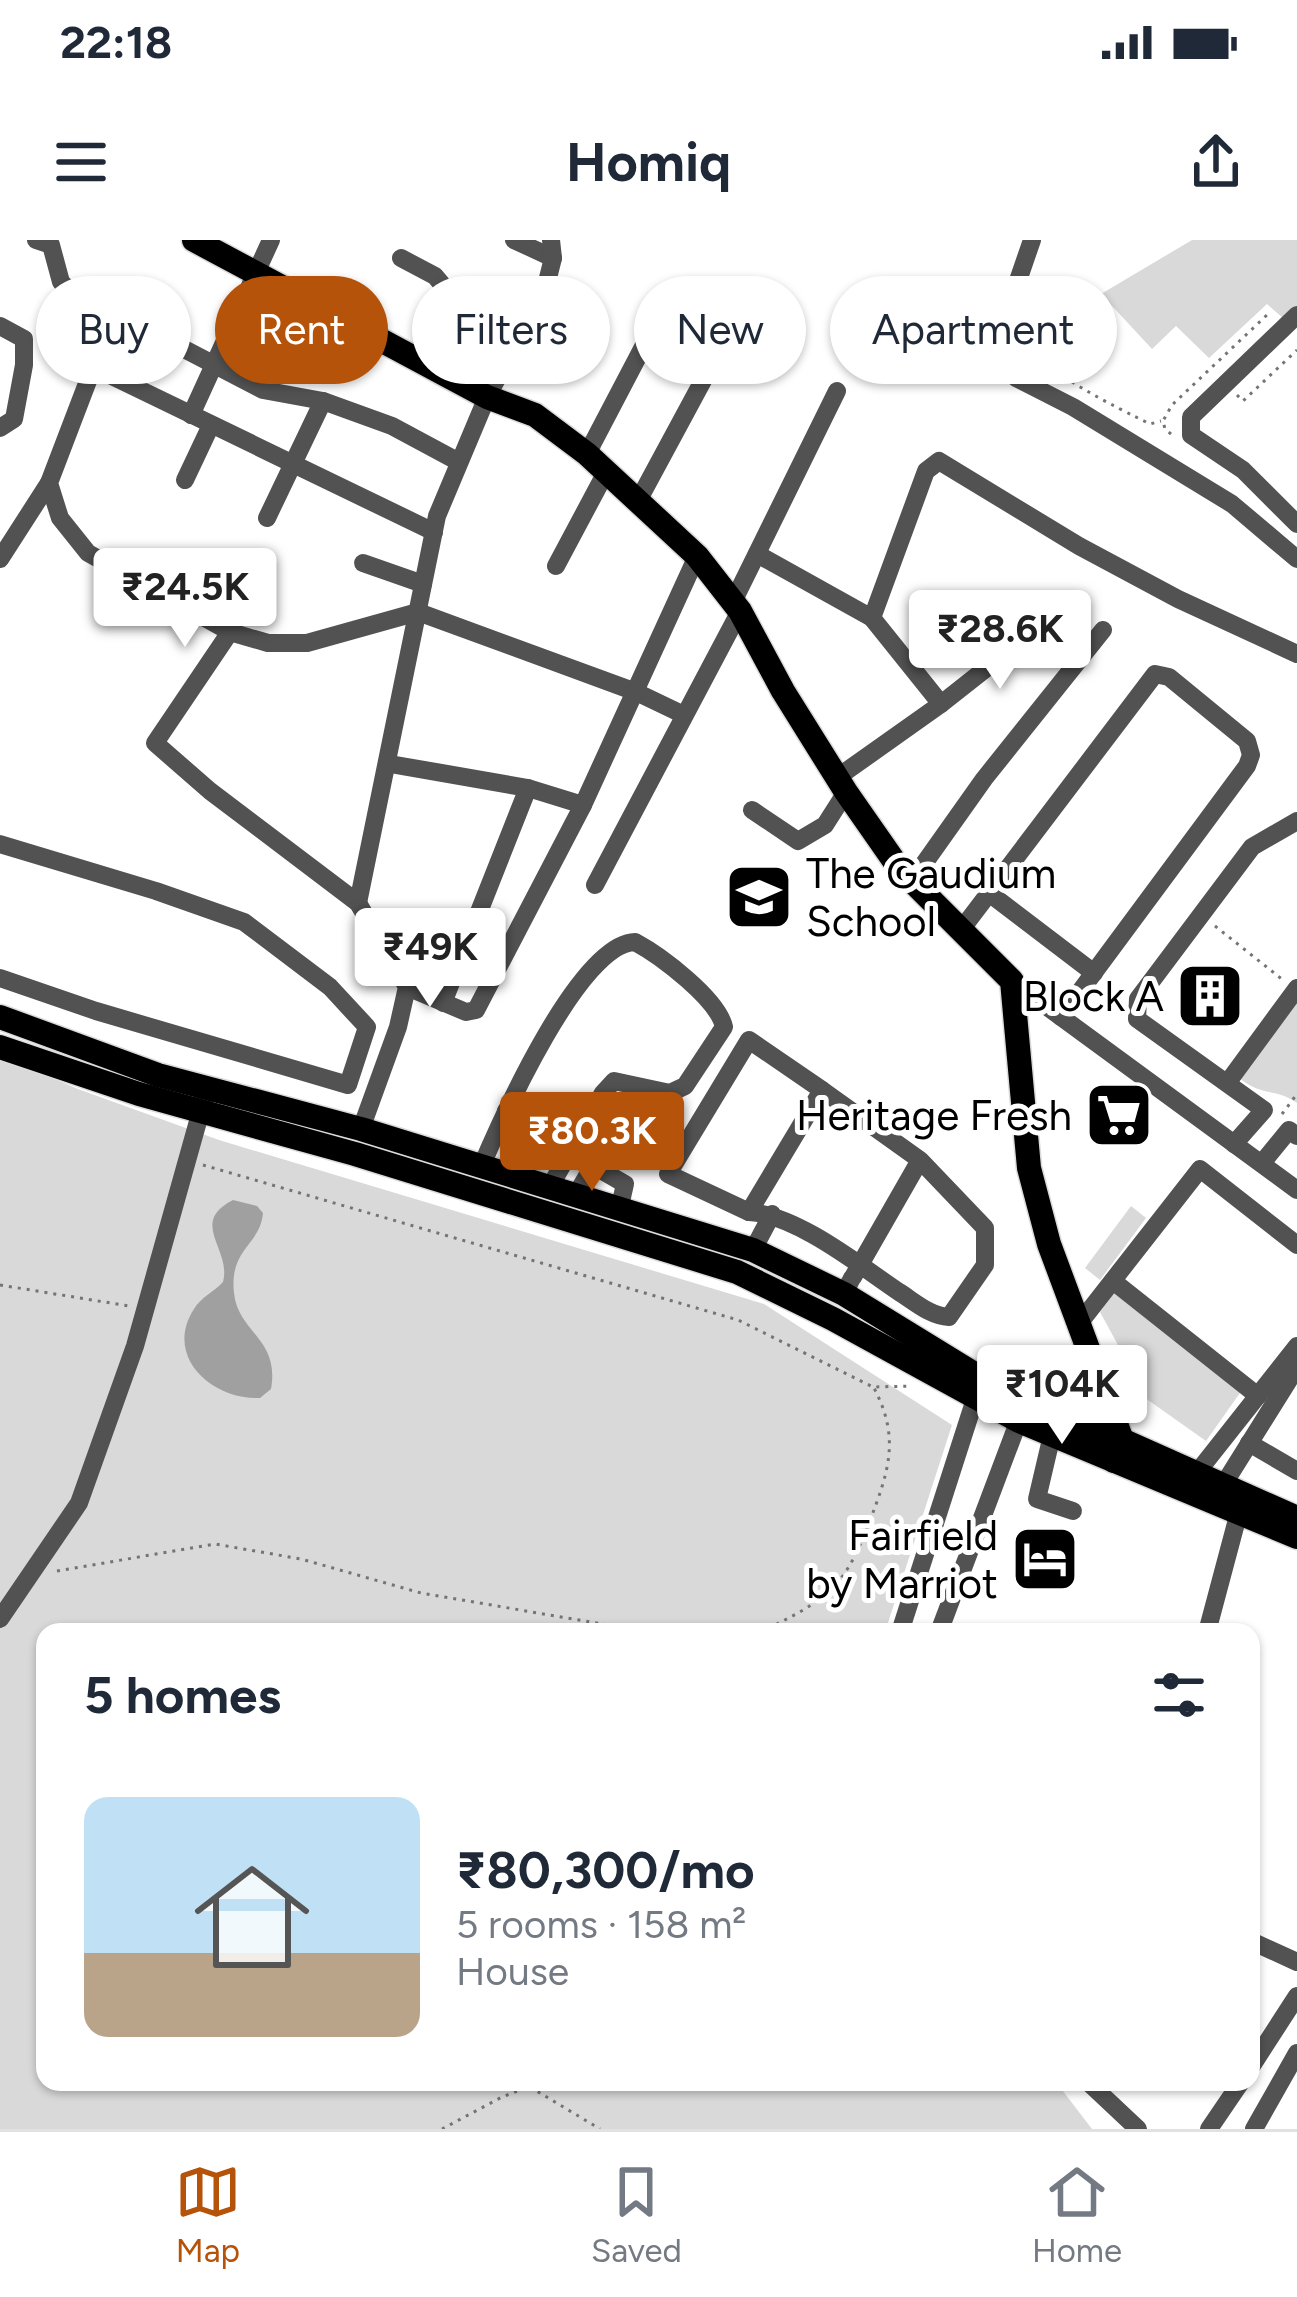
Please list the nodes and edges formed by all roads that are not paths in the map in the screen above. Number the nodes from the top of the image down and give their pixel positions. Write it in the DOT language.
graph roads {
  1 [pos="36,240"];
  2 [pos="194,240"];
  3 [pos="272,240"];
  4 [pos="514,240"];
  5 [pos="1032,240"];
  6 [pos="552,249"];
  7 [pos="401,258"];
  8 [pos="256,272"];
  9 [pos="59,276"];
  10 [pos="435,276"];
  11 [pos="1290,322"];
  12 [pos="0,326"];
  13 [pos="191,355"];
  14 [pos="412,357"];
  15 [pos="634,364"];
  16 [pos="212,367"];
  17 [pos="85,384"];
  18 [pos="128,384"];
  19 [pos="463,384"];
  20 [pos="701,384"];
  21 [pos="837,391"];
  22 [pos="487,397"];
  23 [pos="322,401"];
  24 [pos="191,415"];
  25 [pos="212,425"];
  26 [pos="0,428"];
  27 [pos="587,454"];
  28 [pos="459,462"];
  29 [pos="290,466"];
  30 [pos="605,473"];
  31 [pos="185,480"];
  32 [pos="49,483"];
  33 [pos="637,503"];
  34 [pos="267,518"];
  35 [pos="1297,524"];
  36 [pos="434,532"];
  37 [pos="757,554"];
  38 [pos="697,556"];
  39 [pos="0,559"];
  40 [pos="1297,560"];
  41 [pos="363,563"];
  42 [pos="556,566"];
  43 [pos="253,579"];
  44 [pos="423,584"];
  45 [pos="736,607"];
  46 [pos="418,611"];
  47 [pos="872,618"];
  48 [pos="1103,630"];
  49 [pos="230,632"];
  50 [pos="1026,637"];
  51 [pos="1297,654"];
  52 [pos="636,692"];
  53 [pos="940,704"];
  54 [pos="684,715"];
  55 [pos="390,764"];
  56 [pos="842,785"];
  57 [pos="528,788"];
  58 [pos="583,805"];
  59 [pos="752,810"];
  60 [pos="1297,821"];
  61 [pos="1042,840"];
  62 [pos="0,844"];
  63 [pos="911,882"];
  64 [pos="596,885"];
  65 [pos="995,886"];
  66 [pos="358,903"];
  67 [pos="961,931"];
  68 [pos="1094,973"];
  69 [pos="0,978"];
  70 [pos="1012,981"];
  71 [pos="407,987"];
  72 [pos="1295,988"];
  73 [pos="443,1003"];
  74 [pos="95,1011"];
  75 [pos="0,1017"];
  76 [pos="1061,1017"];
  77 [pos="0,1047"];
  78 [pos="84,1051"];
  79 [pos="1228,1082"];
  80 [pos="822,1090"];
  81 [pos="204,1101"];
  82 [pos="506,1111"];
  83 [pos="1282,1124"];
  84 [pos="361,1129"];
  85 [pos="1234,1144"];
  86 [pos="569,1150"];
  87 [pos="920,1160"];
  88 [pos="1262,1163"];
  89 [pos="482,1165"];
  90 [pos="551,1185"];
  91 [pos="1297,1190"];
  92 [pos="749,1212"];
  93 [pos="772,1214"];
  94 [pos="1297,1245"];
  95 [pos="753,1250"];
  96 [pos="860,1265"];
  97 [pos="1112,1280"];
  98 [pos="844,1294"];
  99 [pos="1078,1325"];
  100 [pos="1297,1346"];
  101 [pos="1297,1366"];
  102 [pos="1258,1396"];
  103 [pos="975,1400"];
  104 [pos="1022,1410"];
  105 [pos="1052,1435"];
  106 [pos="1249,1443"];
  107 [pos="1118,1450"];
  108 [pos="1297,1471"];
  109 [pos="1191,1481"];
  110 [pos="1218,1493"];
  111 [pos="1073,1511"];
  112 [pos="1239,1512"];
  113 [pos="1297,1519"];
  114 [pos="1297,1537"];
  115 [pos="0,1619"];
  116 [pos="903,1623"];
  117 [pos="942,1623"];
  118 [pos="1209,1623"];
  119 [pos="1260,1945"];
  120 [pos="1297,1962"];
  121 [pos="1297,1996"];
  122 [pos="1260,2053"];
  123 [pos="1297,2053"];
  124 [pos="1098,2091"];
  125 [pos="1235,2091"];
  126 [pos="1138,2129"];
  127 [pos="1209,2129"];
  128 [pos="1255,2129"];
  1 -- 9 [label="street"];
  2 -- 8 [label="main road"];
  3 -- 8 [label="street"];
  4 -- 6 [label="street"];
  5 -- 40 [label="street"];
  6 -- 22 [label="street"];
  7 -- 10 [label="street"];
  8 -- 14 [label="main road"];
  8 -- 16 [label="street"];
  11 -- 35 [label="street"];
  12 -- 26 [label="street"];
  13 -- 16 [label="street"];
  15 -- 27 [label="street"];
  16 -- 23 [label="street"];
  16 -- 24 [label="street"];
  17 -- 32 [label="street"];
  18 -- 24 [label="street"];
  19 -- 22 [label="main road"];
  20 -- 33 [label="street"];
  21 -- 37 [label="street"];
  22 -- 27 [label="main road"];
  22 -- 28 [label="street"];
  23 -- 28 [label="street"];
  23 -- 29 [label="street"];
  24 -- 25 [label="street"];
  25 -- 29 [label="street"];
  25 -- 31 [label="street"];
  27 -- 30 [label="main road"];
  28 -- 36 [label="street"];
  29 -- 34 [label="street"];
  29 -- 36 [label="street"];
  30 -- 33 [label="main road"];
  30 -- 42 [label="street"];
  32 -- 39 [label="street"];
  32 -- 49 [label="street"];
  33 -- 38 [label="main road"];
  36 -- 44 [label="street"];
  37 -- 45 [label="street"];
  37 -- 47 [label="street"];
  38 -- 45 [label="main road"];
  38 -- 52 [label="street"];
  41 -- 44 [label="street"];
  43 -- 49 [label="street"];
  44 -- 46 [label="street"];
  45 -- 54 [label="street"];
  45 -- 56 [label="main road"];
  46 -- 49 [label="street"];
  46 -- 52 [label="street"];
  46 -- 55 [label="street"];
  47 -- 51 [label="street"];
  47 -- 53 [label="street"];
  48 -- 63 [label="street"];
  49 -- 66 [label="street"];
  50 -- 53 [label="street"];
  52 -- 54 [label="street"];
  52 -- 58 [label="street"];
  53 -- 56 [label="street"];
  54 -- 64 [label="street"];
  55 -- 57 [label="street"];
  55 -- 66 [label="street"];
  56 -- 59 [label="street"];
  56 -- 63 [label="main road"];
  57 -- 58 [label="street"];
  57 -- 73 [label="street"];
  58 -- 73 [label="street"];
  60 -- 79 [label="street"];
  61 -- 65 [label="street"];
  62 -- 74 [label="street"];
  63 -- 67 [label="main road"];
  65 -- 67 [label="street"];
  65 -- 68 [label="street"];
  65 -- 68 [label="street"];
  66 -- 71 [label="street"];
  67 -- 70 [label="main road"];
  68 -- 76 [label="street"];
  69 -- 74 [label="street"];
  70 -- 76 [label="street"];
  70 -- 99 [label="main road"];
  71 -- 73 [label="street"];
  71 -- 84 [label="street"];
  72 -- 79 [label="street"];
  74 -- 78 [label="street"];
  75 -- 78 [label="main road"];
  76 -- 85 [label="street"];
  77 -- 81 [label="main road"];
  78 -- 81 [label="main road"];
  79 -- 83 [label="street"];
  80 -- 87 [label="street"];
  80 -- 92 [label="street"];
  80 -- 92 [label="street"];
  81 -- 84 [label="main road"];
  81 -- 103 [label="main road"];
  81 -- 115 [label="street"];
  82 -- 86 [label="street"];
  82 -- 86 [label="street"];
  82 -- 89 [label="street"];
  83 -- 85 [label="street"];
  83 -- 88 [label="street"];
  84 -- 89 [label="main road"];
  85 -- 88 [label="street"];
  86 -- 90 [label="street"];
  87 -- 96 [label="street"];
  87 -- 96 [label="street"];
  88 -- 91 [label="street"];
  89 -- 90 [label="main road"];
  90 -- 95 [label="main road"];
  92 -- 93 [label="street"];
  93 -- 95 [label="street"];
  93 -- 96 [label="street"];
  94 -- 97 [label="street"];
  95 -- 98 [label="main road"];
  96 -- 98 [label="street"];
  97 -- 99 [label="street"];
  97 -- 102 [label="street"];
  98 -- 104 [label="main road"];
  99 -- 107 [label="main road"];
  100 -- 102 [label="street"];
  101 -- 106 [label="street"];
  102 -- 109 [label="street"];
  103 -- 104 [label="main road"];
  103 -- 116 [label="street"];
  104 -- 105 [label="main road"];
  104 -- 107 [label="main road"];
  104 -- 117 [label="street"];
  105 -- 107 [label="main road"];
  105 -- 111 [label="street"];
  106 -- 108 [label="street"];
  106 -- 110 [label="street"];
  107 -- 109 [label="main road"];
  109 -- 110 [label="main road"];
  110 -- 112 [label="main road"];
  110 -- 113 [label="main road"];
  112 -- 114 [label="main road"];
  112 -- 118 [label="street"];
  119 -- 120 [label="street"];
  121 -- 122 [label="street"];
  123 -- 128 [label="street"];
  124 -- 126 [label="street"];
  125 -- 127 [label="street"];
}
